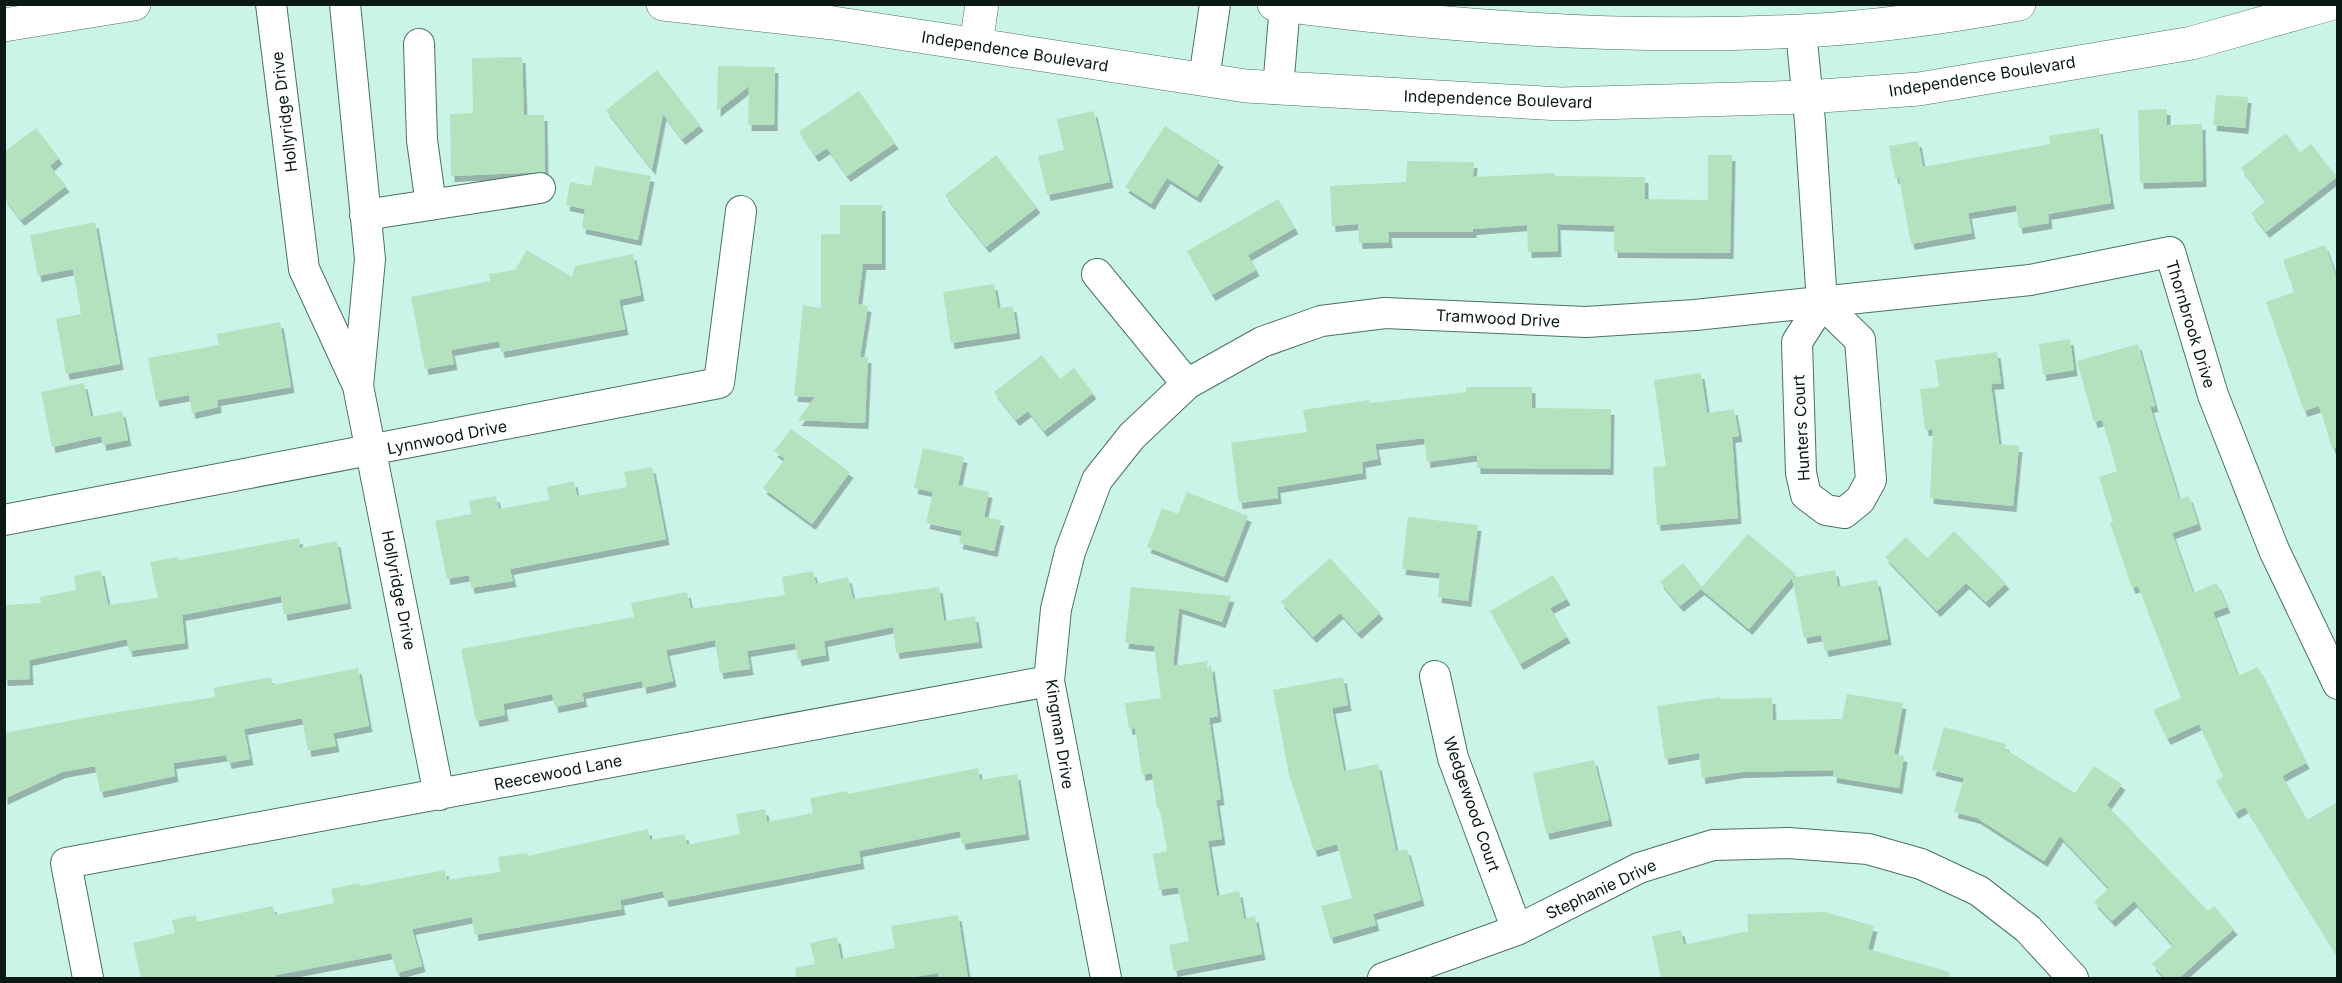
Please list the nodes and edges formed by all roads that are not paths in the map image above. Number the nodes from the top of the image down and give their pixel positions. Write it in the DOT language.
graph roads {
  1 [pos="134,4"];
  2 [pos="272,4"];
  3 [pos="345,4"];
  4 [pos="663,4"];
  5 [pos="982,4"];
  6 [pos="1215,4"];
  7 [pos="2019,4"];
  8 [pos="2330,4"];
  9 [pos="1281,5"];
  10 [pos="4,25"];
  11 [pos="1801,31"];
  12 [pos="419,44"];
  13 [pos="976,45"];
  14 [pos="1204,79"];
  15 [pos="1278,89"];
  16 [pos="1807,97"];
  17 [pos="540,188"];
  18 [pos="431,205"];
  19 [pos="741,211"];
  20 [pos="365,216"];
  21 [pos="1097,274"];
  22 [pos="1822,303"];
  23 [pos="1187,384"];
  24 [pos="358,386"];
  25 [pos="371,452"];
  26 [pos="4,520"];
  27 [pos="1435,676"];
  28 [pos="1049,681"];
  29 [pos="2337,684"];
  30 [pos="439,795"];
  31 [pos="1517,930"];
  32 [pos="88,978"];
  33 [pos="1106,978"];
  34 [pos="1383,978"];
  35 [pos="2073,978"];
  1 -- 10 [label="main road"];
  2 -- 24 [label="street, Hollyridge Drive"];
  3 -- 20 [label="street, Hollyridge Drive"];
  4 -- 13 [label="main road, Independence Boulevard"];
  5 -- 13 [label="main road"];
  6 -- 14 [label="street"];
  7 -- 11 [label="main road"];
  8 -- 16 [label="main road, Independence Boulevard"];
  9 -- 11 [label="main road"];
  9 -- 15 [label="street"];
  11 -- 16 [label="street"];
  12 -- 18 [label="street"];
  13 -- 14 [label="main road, Independence Boulevard"];
  14 -- 15 [label="main road, Independence Boulevard"];
  15 -- 16 [label="main road, Independence Boulevard"];
  16 -- 22 [label="street"];
  17 -- 18 [label="street"];
  18 -- 20 [label="street"];
  19 -- 25 [label="street, Lynnwood Drive"];
  20 -- 24 [label="street, Hollyridge Drive"];
  21 -- 23 [label="street"];
  22 -- 22 [label="street, Hunters Court"];
  22 -- 23 [label="street, Tramwood Drive"];
  22 -- 29 [label="street, Thornbrook Drive"];
  23 -- 28 [label="street, Kingman Drive"];
  24 -- 25 [label="street, Hollyridge Drive"];
  25 -- 26 [label="street, Lynnwood Drive"];
  25 -- 30 [label="street, Hollyridge Drive"];
  27 -- 31 [label="street, Wedgewood Court"];
  28 -- 30 [label="street, Reecewood Lane"];
  28 -- 33 [label="street, Kingman Drive"];
  30 -- 32 [label="street, Reecewood Lane"];
  31 -- 34 [label="street, Stephanie Drive"];
  31 -- 35 [label="street, Stephanie Drive"];
}
